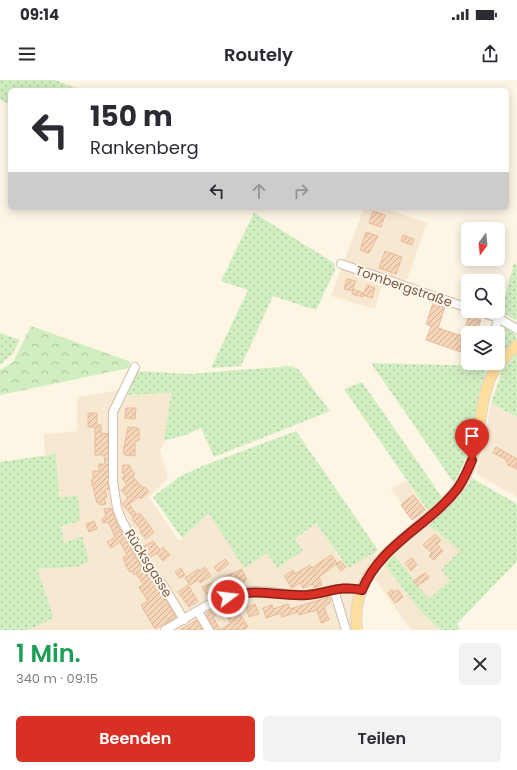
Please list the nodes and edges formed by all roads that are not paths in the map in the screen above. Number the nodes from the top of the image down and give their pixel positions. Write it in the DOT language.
graph roads {
  1 [pos="340,264"];
  2 [pos="461,306"];
  3 [pos="498,318"];
  4 [pos="496,326"];
  5 [pos="517,329"];
  6 [pos="517,345"];
  7 [pos="505,357"];
  8 [pos="136,367"];
  9 [pos="491,370"];
  10 [pos="334,590"];
  11 [pos="362,590"];
  12 [pos="198,612"];
  13 [pos="184,620"];
  14 [pos="166,630"];
  15 [pos="209,630"];
  16 [pos="346,630"];
  17 [pos="357,630"];
  1 -- 2 [label="street, Tombergstraße"];
  3 -- 4 [label="street"];
  3 -- 5 [label="street"];
  6 -- 7 [label="main road"];
  8 -- 13 [label="street, Rücksgasse"];
  9 -- 11 [label="main road"];
  10 -- 11 [label="street"];
  10 -- 12 [label="street"];
  10 -- 16 [label="street"];
  11 -- 17 [label="main road"];
  12 -- 13 [label="street"];
  12 -- 15 [label="street"];
  13 -- 14 [label="street"];
}
